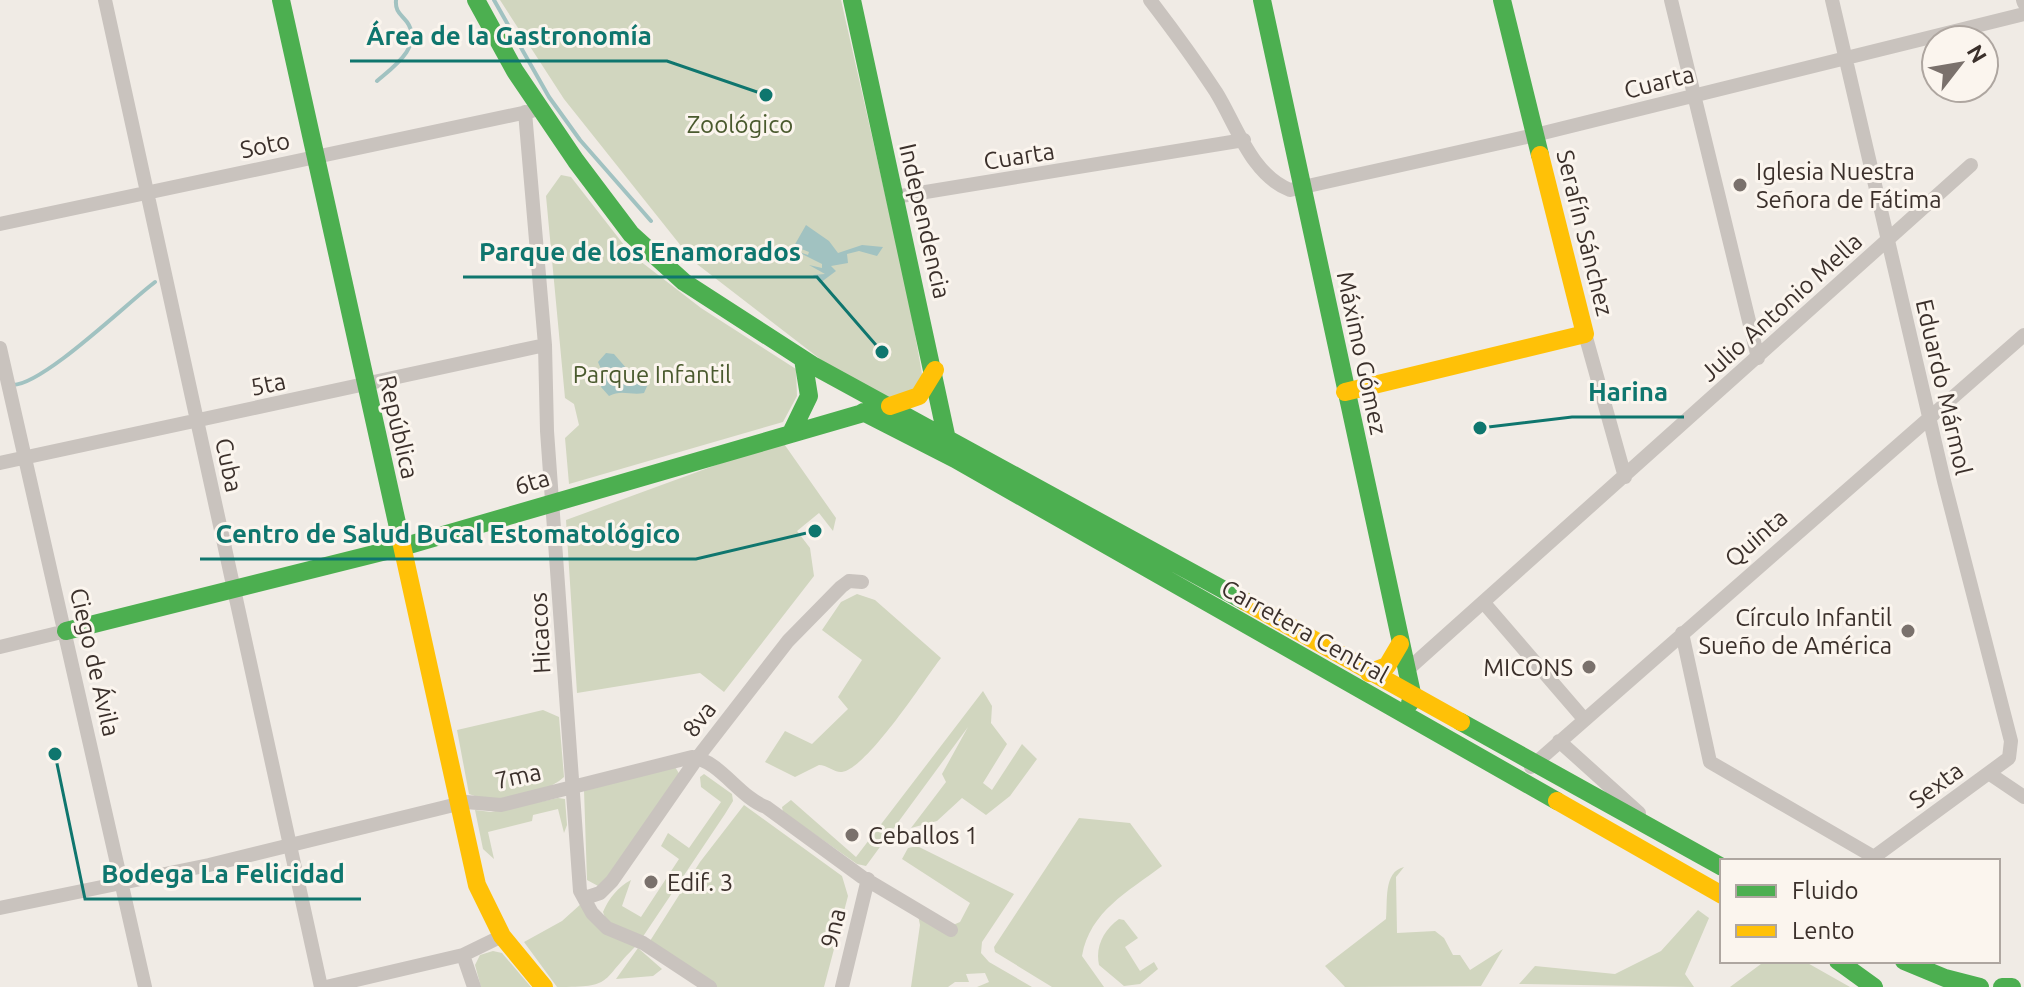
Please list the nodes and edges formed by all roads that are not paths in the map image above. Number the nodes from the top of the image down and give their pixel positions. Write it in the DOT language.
graph roads {
  1 [pos="105,0"];
  2 [pos="281,0"];
  3 [pos="476,0"];
  4 [pos="852,0"];
  5 [pos="1150,0"];
  6 [pos="1262,0"];
  7 [pos="1502,0"];
  8 [pos="1671,0"];
  9 [pos="1832,0"];
  10 [pos="2024,14"];
  11 [pos="1846,60"];
  12 [pos="1695,96"];
  13 [pos="532,110"];
  14 [pos="1535,135"];
  15 [pos="1244,140"];
  16 [pos="315,157"];
  17 [pos="1971,165"];
  18 [pos="1303,189"];
  19 [pos="147,193"];
  20 [pos="895,197"];
  21 [pos="0,224"];
  22 [pos="1887,239"];
  23 [pos="1585,334"];
  24 [pos="2024,335"];
  25 [pos="545,345"];
  26 [pos="0,348"];
  27 [pos="1758,358"];
  28 [pos="803,359"];
  29 [pos="935,370"];
  30 [pos="365,385"];
  31 [pos="1345,392"];
  32 [pos="890,406"];
  33 [pos="863,412"];
  34 [pos="1928,416"];
  35 [pos="197,422"];
  36 [pos="792,431"];
  37 [pos="943,443"];
  38 [pos="25,458"];
  39 [pos="0,463"];
  40 [pos="1625,477"];
  41 [pos="552,501"];
  42 [pos="402,547"];
  43 [pos="862,582"];
  44 [pos="234,591"];
  45 [pos="1484,603"];
  46 [pos="66,631"];
  47 [pos="1682,633"];
  48 [pos="1400,644"];
  49 [pos="0,647"];
  50 [pos="1405,672"];
  51 [pos="1369,673"];
  52 [pos="1408,706"];
  53 [pos="1584,719"];
  54 [pos="1559,741"];
  55 [pos="698,757"];
  56 [pos="1534,764"];
  57 [pos="1990,774"];
  58 [pos="1519,777"];
  59 [pos="572,785"];
  60 [pos="2024,797"];
  61 [pos="459,805"];
  62 [pos="1662,834"];
  63 [pos="289,845"];
  64 [pos="1720,866"];
  65 [pos="868,879"];
  66 [pos="122,883"];
  67 [pos="1720,894"];
  68 [pos="585,898"];
  69 [pos="0,908"];
  70 [pos="951,930"];
  71 [pos="502,936"];
  72 [pos="463,955"];
  73 [pos="1841,963"];
  74 [pos="1909,963"];
  75 [pos="145,987"];
  76 [pos="323,987"];
  77 [pos="474,987"];
  78 [pos="544,987"];
  79 [pos="710,987"];
  80 [pos="842,987"];
  81 [pos="1874,987"];
  82 [pos="1980,987"];
  83 [pos="2002,987"];
  84 [pos="2012,987"];
  85 [pos="2019,987"];
  1 -- 19 [label="street, Cuba"];
  2 -- 16 [label="main road, República"];
  3 -- 13 [label="main road, Carretera Central"];
  4 -- 20 [label="main road, Independencia"];
  5 -- 15 [label="street"];
  6 -- 18 [label="main road, Máximo Gómez"];
  7 -- 14 [label="main road, Serafín Sánchez"];
  8 -- 12 [label="street"];
  9 -- 11 [label="street, Eduardo Mármol"];
  10 -- 11 [label="street, Cuarta"];
  11 -- 12 [label="street, Cuarta"];
  11 -- 22 [label="street, Eduardo Mármol"];
  12 -- 14 [label="street, Cuarta"];
  12 -- 27 [label="street"];
  13 -- 16 [label="street, Soto"];
  13 -- 25 [label="street, Hicacos"];
  13 -- 28 [label="main road, Carretera Central"];
  14 -- 18 [label="street, Cuarta"];
  14 -- 23 [label="main road, Serafín Sánchez"];
  15 -- 18 [label="street"];
  15 -- 20 [label="street, Cuarta"];
  16 -- 19 [label="street, Soto"];
  16 -- 30 [label="main road, República"];
  17 -- 22 [label="street, Julio Antonio Mella"];
  18 -- 31 [label="main road, Máximo Gómez"];
  19 -- 21 [label="street, Soto"];
  19 -- 35 [label="street, Cuba"];
  20 -- 29 [label="main road, Independencia"];
  22 -- 27 [label="street, Julio Antonio Mella"];
  22 -- 34 [label="street, Eduardo Mármol"];
  23 -- 31 [label="main road"];
  23 -- 40 [label="street, Serafín Sánchez"];
  24 -- 34 [label="street, Quinta"];
  25 -- 30 [label="street, 5ta"];
  25 -- 41 [label="street, Hicacos"];
  26 -- 38 [label="street, Ciego de Ávila"];
  27 -- 40 [label="street, Julio Antonio Mella"];
  28 -- 32 [label="main road, Carretera Central"];
  28 -- 36 [label="main road"];
  29 -- 32 [label="main road, 6ta"];
  29 -- 37 [label="main road, Independencia"];
  30 -- 35 [label="street, 5ta"];
  30 -- 42 [label="main road, República"];
  31 -- 48 [label="main road, Máximo Gómez"];
  32 -- 33 [label="main road, 6ta"];
  32 -- 37 [label="main road, Carretera Central"];
  33 -- 36 [label="main road, 6ta"];
  33 -- 37 [label="main road, Carretera Central"];
  34 -- 47 [label="street, Quinta"];
  34 -- 57 [label="street, Eduardo Mármol"];
  35 -- 38 [label="street, 5ta"];
  35 -- 44 [label="street, Cuba"];
  36 -- 41 [label="main road, 6ta"];
  37 -- 51 [label="main road, Carretera Central"];
  37 -- 52 [label="main road, Carretera Central"];
  38 -- 39 [label="street, 5ta"];
  38 -- 46 [label="street, Ciego de Ávila"];
  40 -- 45 [label="street, Julio Antonio Mella"];
  41 -- 42 [label="main road, 6ta"];
  41 -- 59 [label="street, Hicacos"];
  42 -- 44 [label="main road, 6ta"];
  42 -- 61 [label="main road, República"];
  43 -- 55 [label="street, 8va"];
  44 -- 46 [label="main road, 6ta"];
  44 -- 63 [label="street, Cuba"];
  45 -- 50 [label="street, Julio Antonio Mella"];
  45 -- 53 [label="street"];
  46 -- 49 [label="street, 6ta"];
  46 -- 66 [label="street, Ciego de Ávila"];
  47 -- 53 [label="street, Quinta"];
  47 -- 57 [label="street, Sexta"];
  48 -- 50 [label="main road, Máximo Gómez"];
  48 -- 51 [label="main road"];
  50 -- 52 [label="main road, Máximo Gómez"];
  51 -- 52 [label="main road, Carretera Central"];
  52 -- 56 [label="main road, Carretera Central"];
  52 -- 58 [label="main road, Carretera Central"];
  53 -- 54 [label="street, Quinta"];
  54 -- 56 [label="street, Quinta"];
  54 -- 62 [label="street"];
  55 -- 59 [label="street, 7ma"];
  55 -- 65 [label="street"];
  55 -- 68 [label="street, 8va"];
  56 -- 58 [label="street, Quinta"];
  56 -- 62 [label="main road, Carretera Central"];
  57 -- 60 [label="street, Sexta"];
  58 -- 67 [label="main road, Carretera Central"];
  59 -- 61 [label="street, 7ma"];
  59 -- 68 [label="street, Hicacos"];
  61 -- 63 [label="street, 7ma"];
  61 -- 71 [label="main road, República"];
  62 -- 64 [label="main road, Carretera Central"];
  63 -- 66 [label="street, 7ma"];
  63 -- 76 [label="street, Cuba"];
  65 -- 70 [label="street"];
  65 -- 80 [label="street, 9na"];
  66 -- 69 [label="street, 7ma"];
  66 -- 75 [label="street, Ciego de Ávila"];
  68 -- 79 [label="street, Hicacos"];
  71 -- 72 [label="street"];
  71 -- 78 [label="main road, República"];
  72 -- 76 [label="street"];
  72 -- 77 [label="street"];
  73 -- 81 [label="main road"];
  74 -- 82 [label="main road"];
  83 -- 84 [label="main road"];
  84 -- 85 [label="main road"];
}
